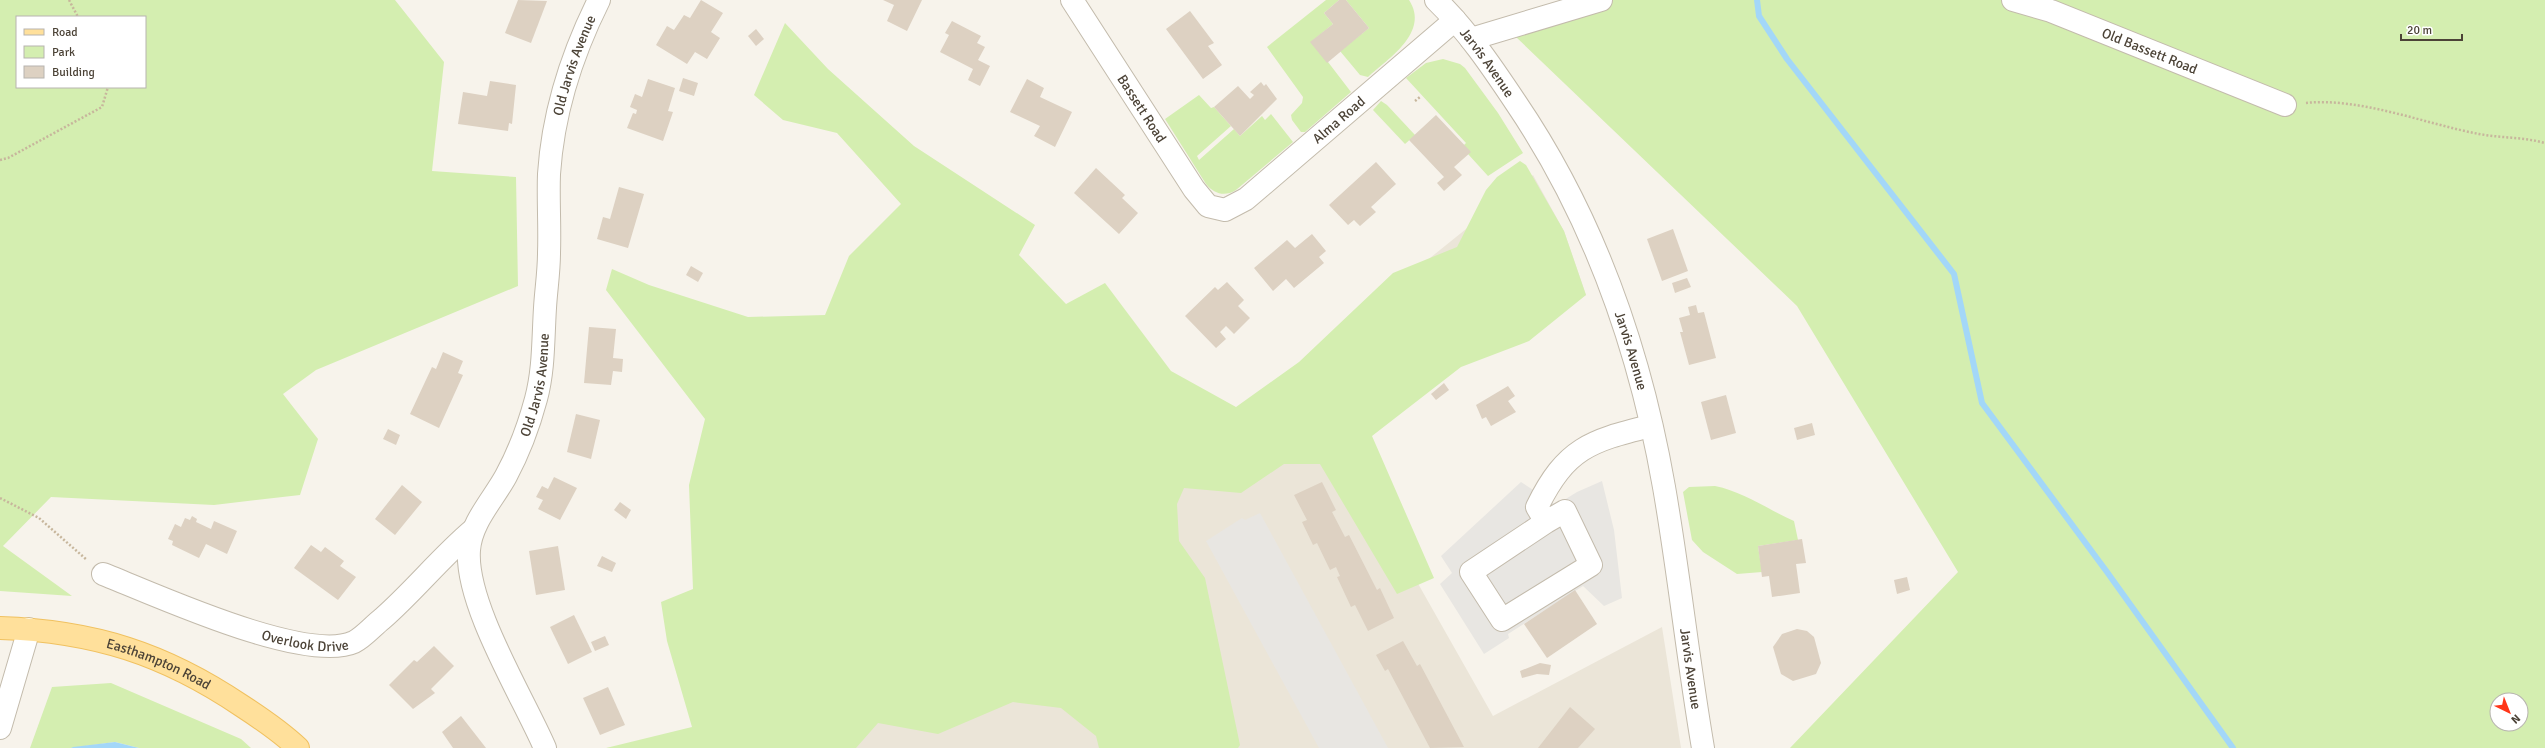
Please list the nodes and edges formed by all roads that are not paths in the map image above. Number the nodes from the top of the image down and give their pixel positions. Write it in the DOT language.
graph roads {
  1 [pos="599,0"];
  2 [pos="1072,0"];
  3 [pos="1436,0"];
  4 [pos="1601,0"];
  5 [pos="2013,0"];
  6 [pos="1455,20"];
  7 [pos="1470,39"];
  8 [pos="2285,105"];
  9 [pos="1219,210"];
  10 [pos="1650,426"];
  11 [pos="1546,522"];
  12 [pos="474,530"];
  13 [pos="103,574"];
  14 [pos="0,628"];
  15 [pos="29,629"];
  16 [pos="3,707"];
  17 [pos="0,728"];
  18 [pos="298,748"];
  19 [pos="545,748"];
  20 [pos="1703,748"];
  1 -- 12 [label="street, Old Jarvis Avenue"];
  2 -- 9 [label="street, Bassett Road"];
  3 -- 6 [label="street, Jarvis Avenue"];
  4 -- 7 [label="street"];
  5 -- 8 [label="street, Old Bassett Road"];
  6 -- 7 [label="street, Jarvis Avenue"];
  6 -- 9 [label="street, Alma Road"];
  7 -- 10 [label="street, Jarvis Avenue"];
  10 -- 11 [label="street"];
  10 -- 20 [label="street, Jarvis Avenue"];
  11 -- 11 [label="street"];
  12 -- 13 [label="street, Overlook Drive"];
  12 -- 19 [label="street, Old Jarvis Avenue"];
  14 -- 15 [label="main road, Easthampton Road"];
  15 -- 16 [label="street"];
  15 -- 18 [label="main road, Easthampton Road"];
  16 -- 17 [label="street"];
}
